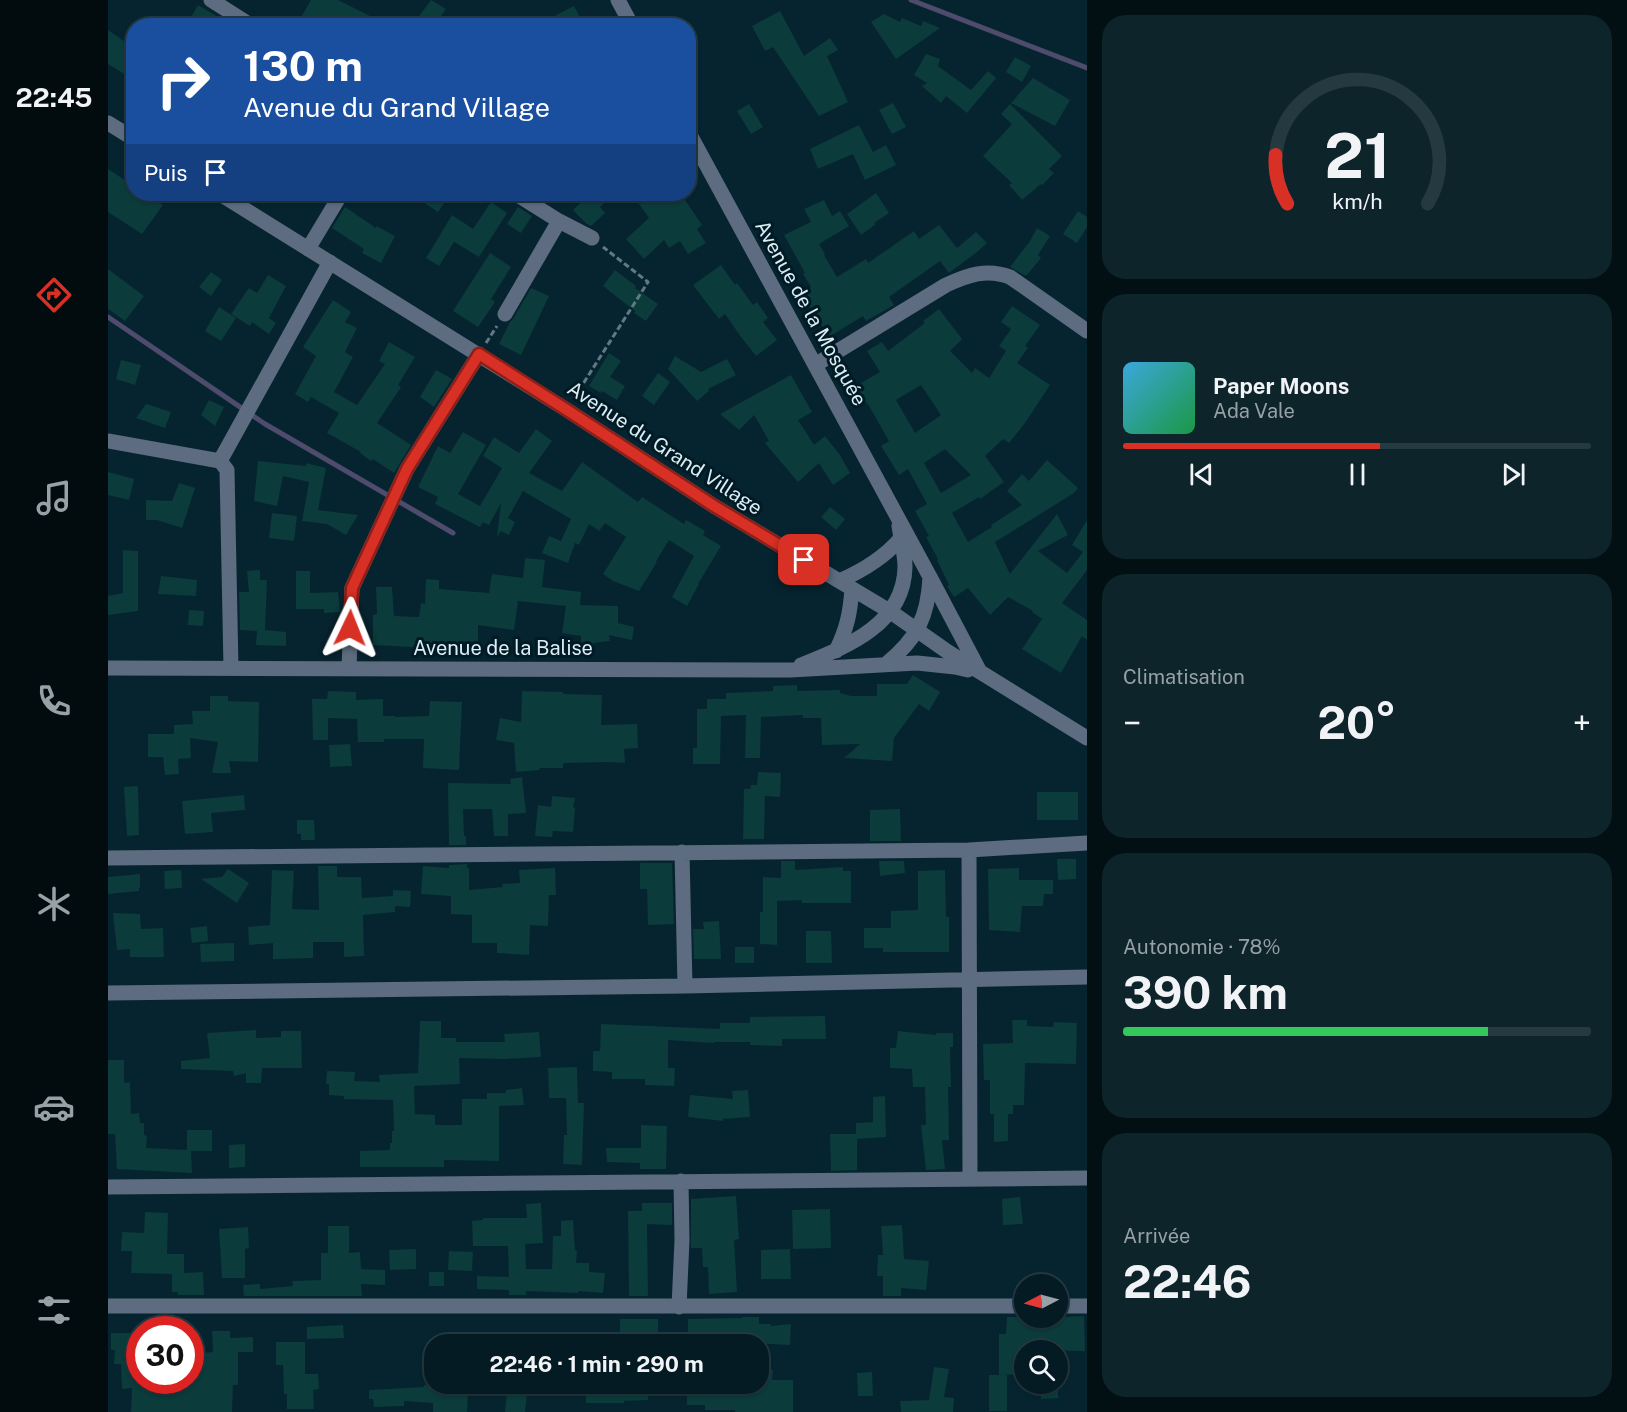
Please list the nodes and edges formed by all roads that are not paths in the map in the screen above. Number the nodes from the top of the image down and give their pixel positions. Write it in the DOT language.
graph roads {
  1 [pos="211,0"];
  2 [pos="618,0"];
  3 [pos="239,18"];
  4 [pos="628,18"];
  5 [pos="108,123"];
  6 [pos="126,134"];
  7 [pos="696,146"];
  8 [pos="231,201"];
  9 [pos="337,201"];
  10 [pos="527,201"];
  11 [pos="559,221"];
  12 [pos="592,238"];
  13 [pos="308,249"];
  14 [pos="330,262"];
  15 [pos="505,314"];
  16 [pos="1087,331"];
  17 [pos="479,354"];
  18 [pos="815,365"];
  19 [pos="108,441"];
  20 [pos="220,461"];
  21 [pos="897,514"];
  22 [pos="901,538"];
  23 [pos="930,577"];
  24 [pos="846,585"];
  25 [pos="891,612"];
  26 [pos="917,630"];
  27 [pos="836,651"];
  28 [pos="886,664"];
  29 [pos="108,668"];
  30 [pos="231,668"];
  31 [pos="349,668"];
  32 [pos="789,670"];
  33 [pos="980,673"];
  34 [pos="1087,738"];
  35 [pos="1087,843"];
  36 [pos="969,850"];
  37 [pos="682,852"];
  38 [pos="108,858"];
  39 [pos="1087,977"];
  40 [pos="969,980"];
  41 [pos="685,986"];
  42 [pos="108,993"];
  43 [pos="970,1178"];
  44 [pos="1087,1178"];
  45 [pos="681,1181"];
  46 [pos="108,1187"];
  47 [pos="108,1306"];
  48 [pos="1014,1306"];
  49 [pos="1068,1306"];
  50 [pos="1087,1306"];
  51 [pos="679,1307"];
  1 -- 3 [label="street"];
  2 -- 4 [label="street"];
  5 -- 6 [label="street"];
  7 -- 18 [label="street, Avenue de la Mosquée"];
  8 -- 13 [label="street, Avenue du Grand Village"];
  9 -- 13 [label="street"];
  10 -- 11 [label="street"];
  11 -- 12 [label="street"];
  11 -- 15 [label="street"];
  13 -- 14 [label="street, Avenue du Grand Village"];
  14 -- 17 [label="street, Avenue du Grand Village"];
  14 -- 20 [label="street"];
  16 -- 18 [label="street"];
  17 -- 24 [label="street, Avenue du Grand Village"];
  17 -- 31 [label="street"];
  18 -- 21 [label="street, Avenue de la Mosquée"];
  19 -- 20 [label="street"];
  20 -- 30 [label="street"];
  21 -- 22 [label="street"];
  21 -- 23 [label="street, Avenue de la Mosquée"];
  22 -- 24 [label="street"];
  22 -- 25 [label="street"];
  23 -- 26 [label="street"];
  23 -- 33 [label="street, Avenue de la Mosquée"];
  24 -- 25 [label="street, Avenue du Grand Village"];
  24 -- 27 [label="street"];
  25 -- 26 [label="street, Avenue du Grand Village"];
  25 -- 27 [label="street"];
  26 -- 28 [label="street"];
  26 -- 33 [label="street, Avenue du Grand Village"];
  27 -- 32 [label="street"];
  28 -- 32 [label="street, Avenue de la Balise"];
  28 -- 33 [label="street, Avenue de la Balise"];
  29 -- 30 [label="street, Avenue de la Balise"];
  30 -- 31 [label="street, Avenue de la Balise"];
  31 -- 32 [label="street, Avenue de la Balise"];
  33 -- 34 [label="street, Avenue du Grand Village"];
  35 -- 36 [label="street"];
  36 -- 37 [label="street"];
  36 -- 40 [label="street"];
  37 -- 38 [label="street"];
  37 -- 41 [label="street"];
  39 -- 40 [label="street"];
  40 -- 41 [label="street"];
  40 -- 43 [label="street"];
  41 -- 42 [label="street"];
  43 -- 44 [label="street"];
  43 -- 45 [label="street"];
  45 -- 46 [label="street"];
  45 -- 51 [label="street"];
  47 -- 51 [label="street"];
  48 -- 51 [label="street"];
  49 -- 50 [label="street"];
}
